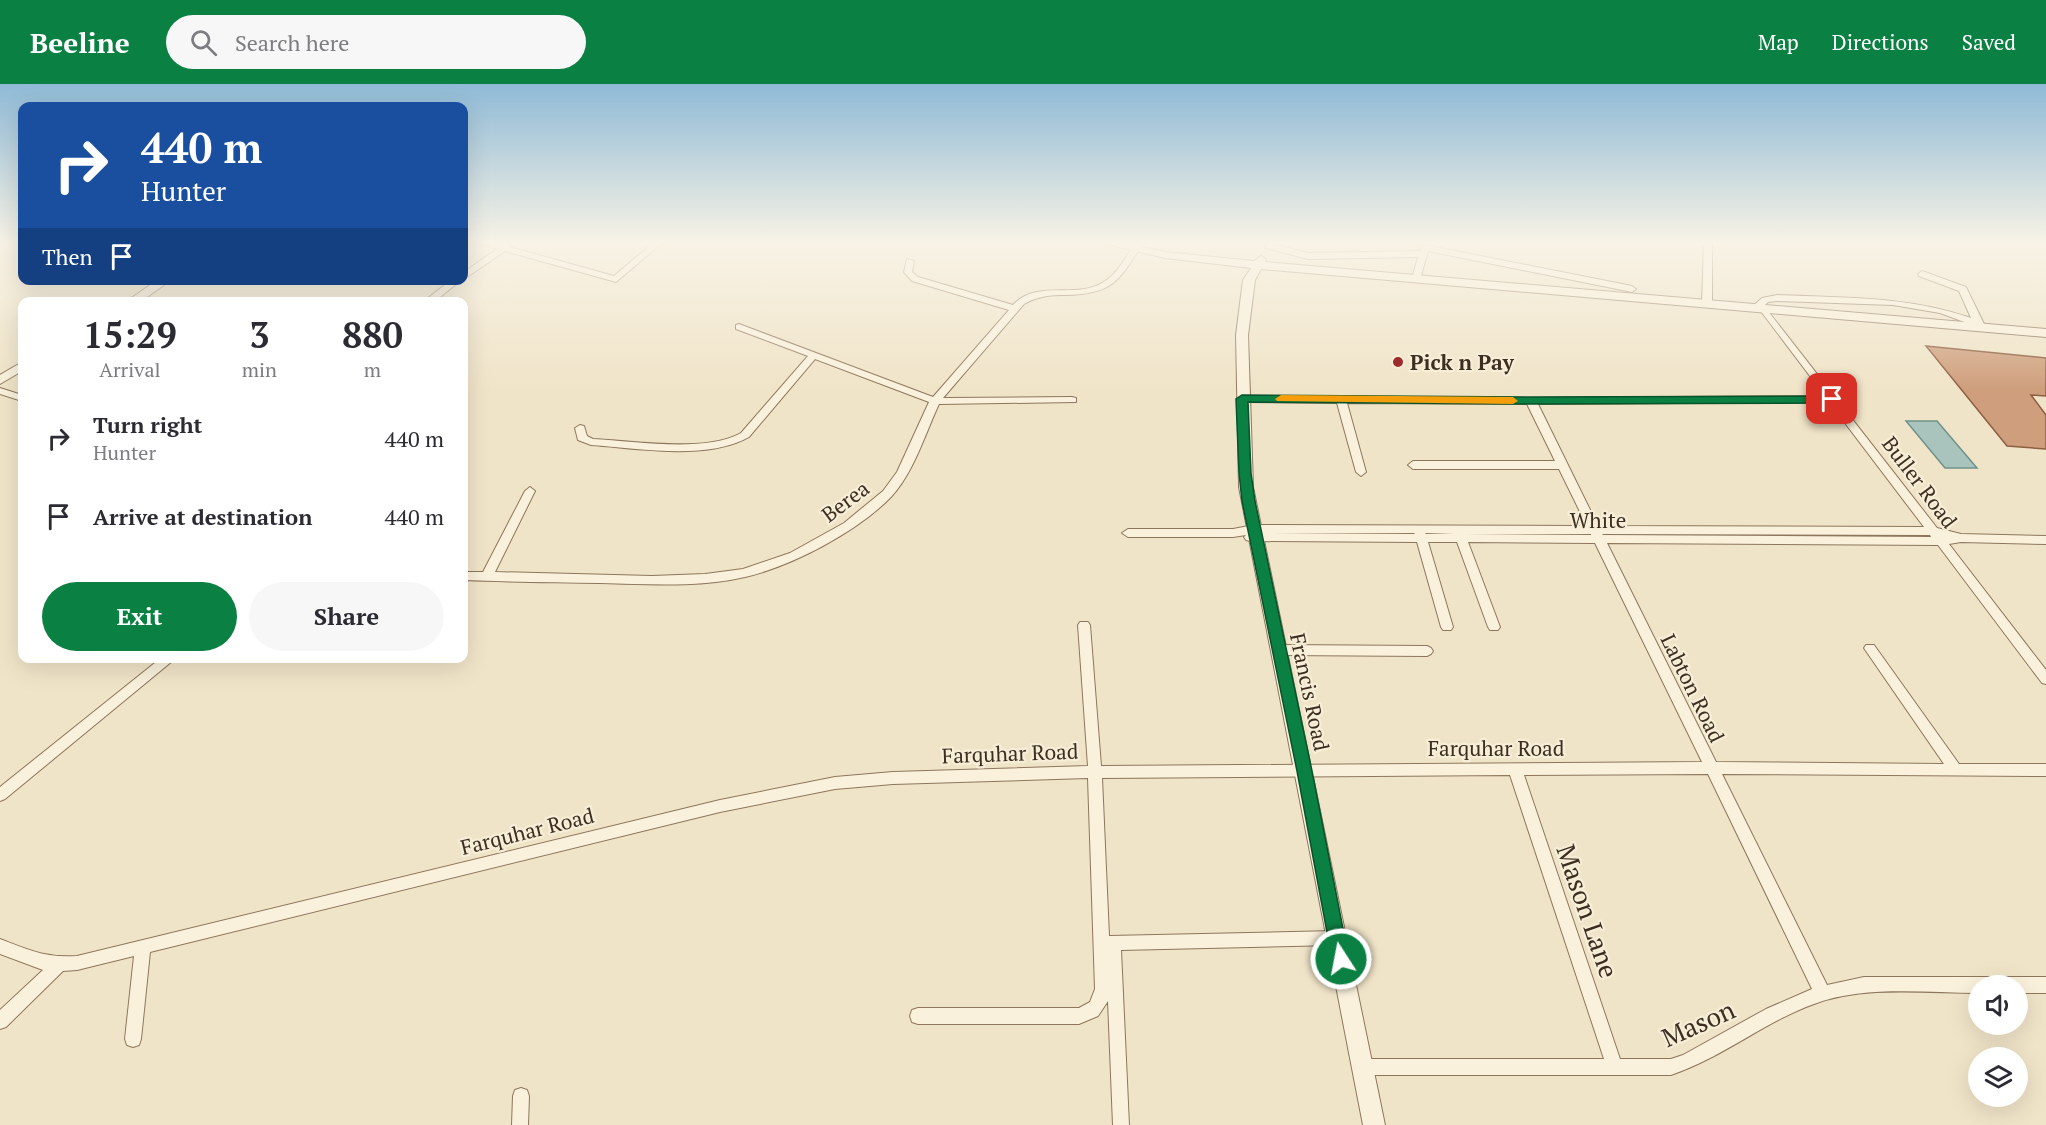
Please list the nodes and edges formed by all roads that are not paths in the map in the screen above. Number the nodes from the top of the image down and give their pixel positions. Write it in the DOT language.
graph roads {
  1 [pos="957,292"];
  2 [pos="1080,292"];
  3 [pos="1248,292"];
  4 [pos="1579,292"];
  5 [pos="1707,292"];
  6 [pos="1965,292"];
  7 [pos="1707,304"];
  8 [pos="1760,308"];
  9 [pos="1014,309"];
  10 [pos="1980,326"];
  11 [pos="738,327"];
  12 [pos="2046,333"];
  13 [pos="813,356"];
  14 [pos="18,369"];
  15 [pos="0,380"];
  16 [pos="0,391"];
  17 [pos="18,397"];
  18 [pos="1242,399"];
  19 [pos="1341,399"];
  20 [pos="1832,399"];
  21 [pos="1071,400"];
  22 [pos="935,401"];
  23 [pos="1531,401"];
  24 [pos="580,428"];
  25 [pos="1413,465"];
  26 [pos="1562,465"];
  27 [pos="1361,472"];
  28 [pos="530,491"];
  29 [pos="1933,531"];
  30 [pos="1128,534"];
  31 [pos="1255,534"];
  32 [pos="1459,534"];
  33 [pos="1420,535"];
  34 [pos="1596,535"];
  35 [pos="1762,535"];
  36 [pos="1961,538"];
  37 [pos="2046,540"];
  38 [pos="1940,541"];
  39 [pos="468,576"];
  40 [pos="487,576"];
  41 [pos="1084,625"];
  42 [pos="1447,627"];
  43 [pos="1494,627"];
  44 [pos="1870,648"];
  45 [pos="1279,650"];
  46 [pos="1427,651"];
  47 [pos="164,663"];
  48 [pos="2046,679"];
  49 [pos="1710,768"];
  50 [pos="1515,769"];
  51 [pos="1956,770"];
  52 [pos="2046,770"];
  53 [pos="1305,771"];
  54 [pos="1095,772"];
  55 [pos="0,795"];
  56 [pos="1336,938"];
  57 [pos="1107,943"];
  58 [pos="0,946"];
  59 [pos="143,948"];
  60 [pos="59,965"];
  61 [pos="2046,985"];
  62 [pos="1821,992"];
  63 [pos="918,1016"];
  64 [pos="0,1021"];
  65 [pos="133,1039"];
  66 [pos="1362,1067"];
  67 [pos="1615,1068"];
  68 [pos="521,1096"];
  69 [pos="520,1125"];
  70 [pos="1122,1125"];
  71 [pos="1374,1125"];
  1 -- 9 [label="street"];
  2 -- 9 [label="street, Berea"];
  3 -- 18 [label="street, Francis Road"];
  4 -- 7 [label="street"];
  5 -- 7 [label="street"];
  6 -- 10 [label="street"];
  7 -- 8 [label="street"];
  8 -- 10 [label="street"];
  8 -- 10 [label="street"];
  8 -- 20 [label="street, Buller Road"];
  9 -- 22 [label="street, Berea"];
  10 -- 12 [label="street"];
  11 -- 13 [label="street"];
  13 -- 22 [label="street"];
  13 -- 24 [label="street"];
  14 -- 15 [label="street"];
  16 -- 17 [label="street"];
  18 -- 19 [label="street"];
  18 -- 31 [label="street, Francis Road"];
  19 -- 23 [label="street"];
  19 -- 27 [label="street"];
  20 -- 23 [label="street"];
  20 -- 29 [label="street, Buller Road"];
  21 -- 22 [label="street"];
  22 -- 40 [label="street, Berea"];
  23 -- 26 [label="street, Labton Road"];
  25 -- 26 [label="street"];
  26 -- 34 [label="street, Labton Road"];
  28 -- 40 [label="street"];
  29 -- 35 [label="street, White"];
  29 -- 36 [label="street, White"];
  29 -- 38 [label="street, Buller Road"];
  30 -- 31 [label="street, White"];
  31 -- 33 [label="street, White"];
  31 -- 45 [label="street, Francis Road"];
  32 -- 33 [label="street, White"];
  32 -- 34 [label="street, White"];
  32 -- 43 [label="street"];
  33 -- 42 [label="street"];
  34 -- 35 [label="street, White"];
  34 -- 49 [label="street, Labton Road"];
  35 -- 38 [label="street, White"];
  36 -- 37 [label="street"];
  36 -- 38 [label="street, White"];
  38 -- 48 [label="street, Buller Road"];
  39 -- 40 [label="street, Berea"];
  41 -- 54 [label="street"];
  44 -- 51 [label="street"];
  45 -- 46 [label="street"];
  45 -- 53 [label="street, Francis Road"];
  47 -- 55 [label="street"];
  49 -- 50 [label="street, Farquhar Road"];
  49 -- 51 [label="street, Farquhar Road"];
  49 -- 62 [label="street, Labton Road"];
  50 -- 53 [label="street, Farquhar Road"];
  50 -- 67 [label="street, Mason Lane"];
  51 -- 52 [label="street, Farquhar Road"];
  53 -- 54 [label="street, Farquhar Road"];
  53 -- 56 [label="street, Francis Road"];
  54 -- 57 [label="street"];
  54 -- 59 [label="street, Farquhar Road"];
  56 -- 57 [label="street"];
  56 -- 66 [label="street, Francis Road"];
  57 -- 63 [label="street"];
  57 -- 70 [label="street"];
  58 -- 60 [label="street, Farquhar Road"];
  59 -- 60 [label="street, Farquhar Road"];
  59 -- 65 [label="street"];
  60 -- 64 [label="street"];
  61 -- 62 [label="street, Mason"];
  62 -- 67 [label="street, Mason"];
  66 -- 67 [label="street, Mason"];
  66 -- 71 [label="street, Francis Road"];
  68 -- 69 [label="street"];
}
